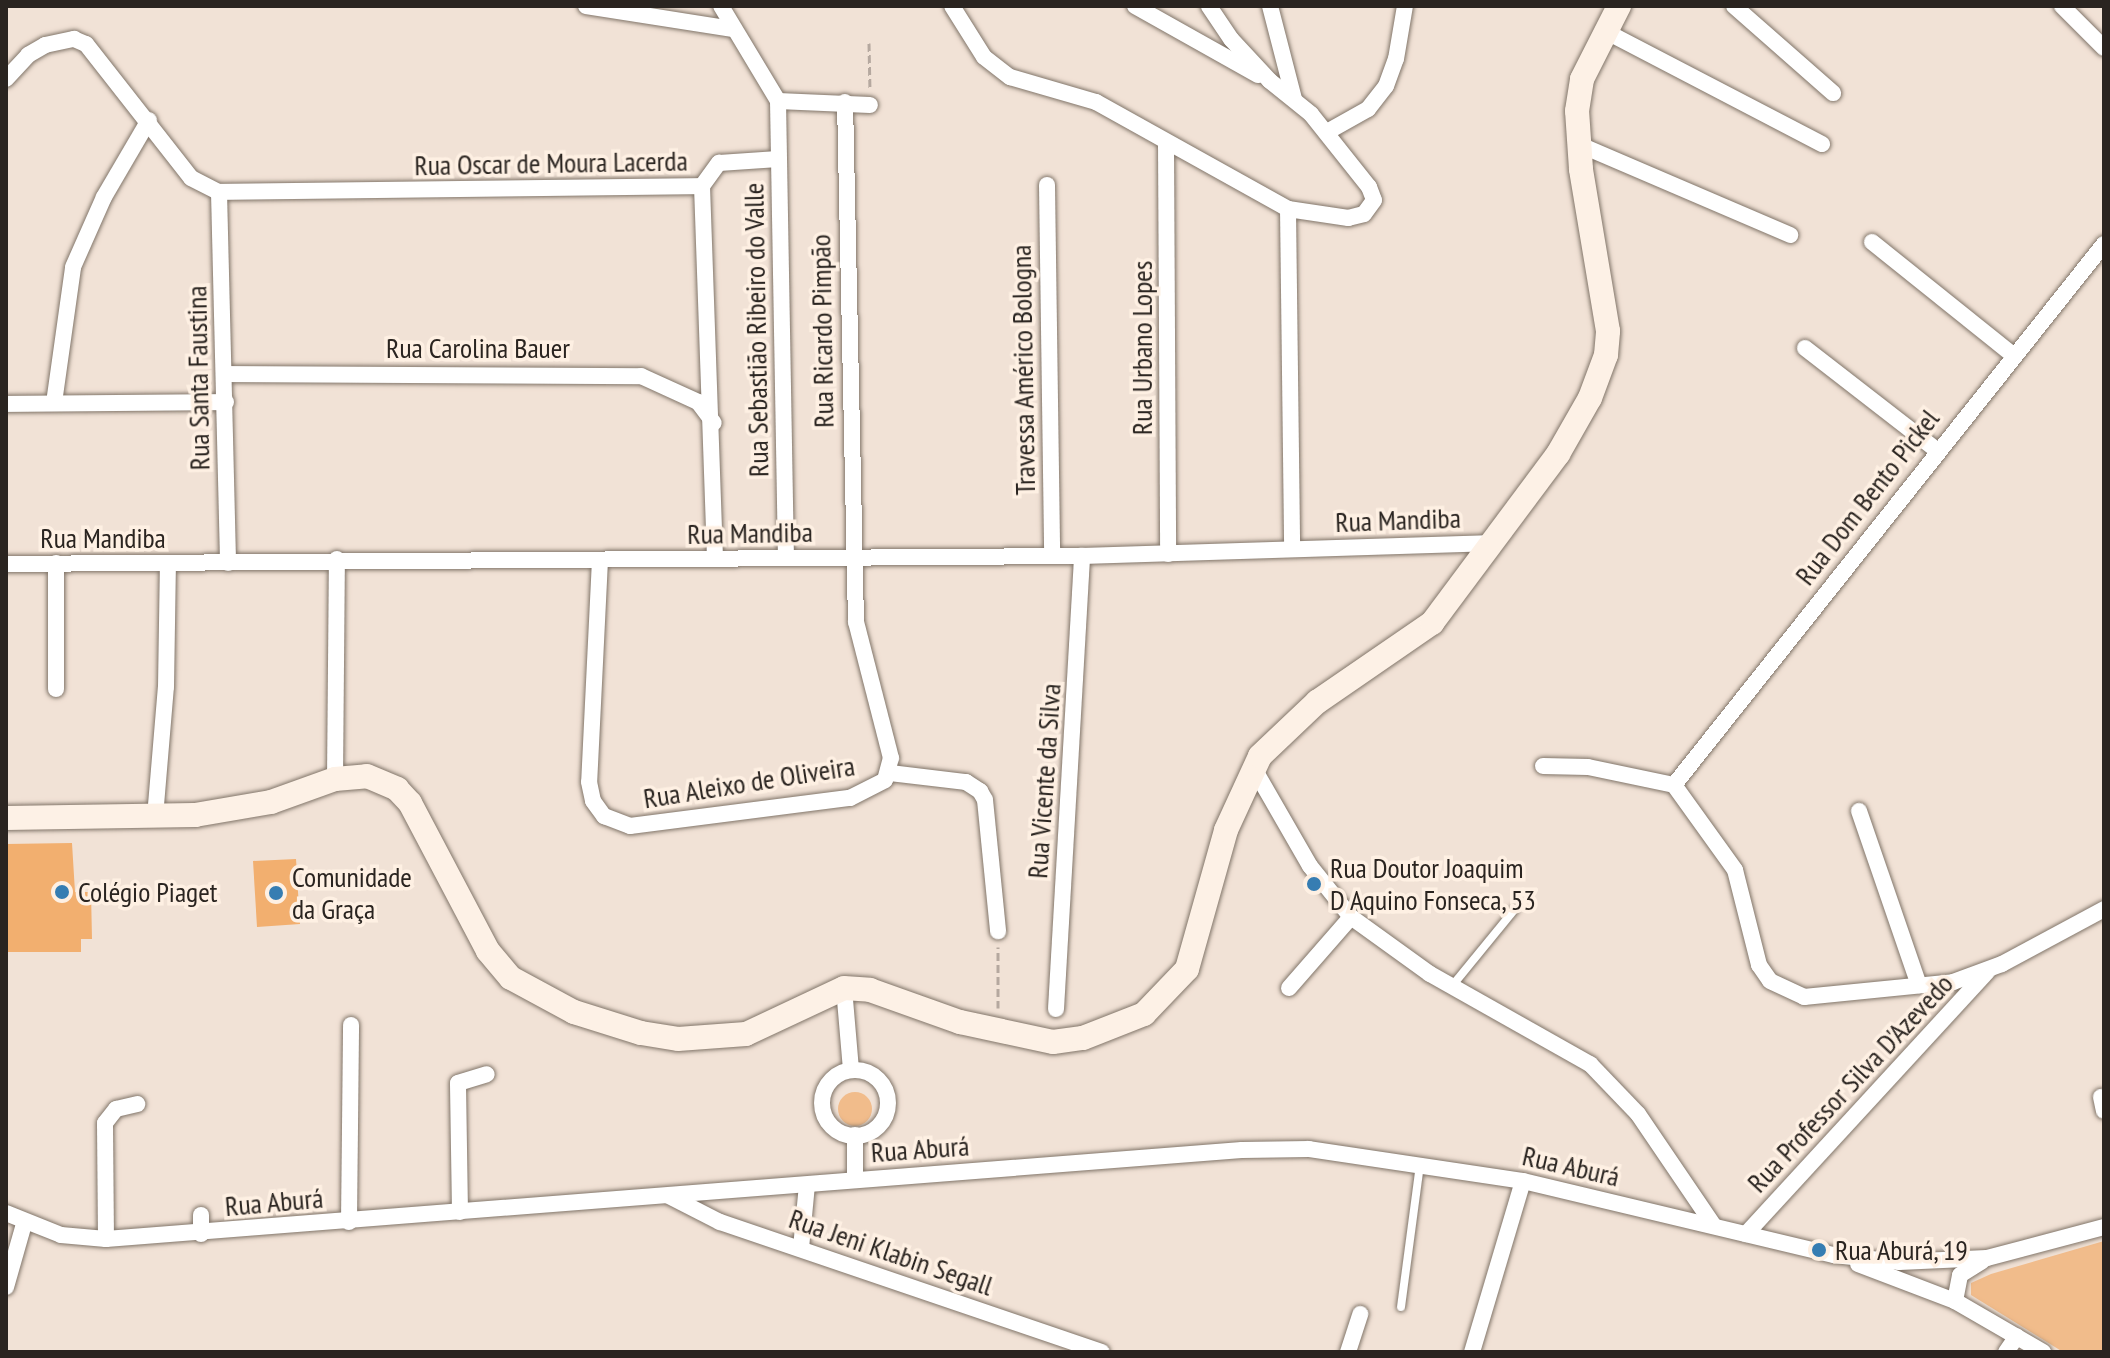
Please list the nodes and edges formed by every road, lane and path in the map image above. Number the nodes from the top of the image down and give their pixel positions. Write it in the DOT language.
graph roads {
  1 [pos="586,6"];
  2 [pos="721,6"];
  3 [pos="952,6"];
  4 [pos="1135,6"];
  5 [pos="1209,6"];
  6 [pos="1270,6"];
  7 [pos="1405,6"];
  8 [pos="1619,6"];
  9 [pos="1734,6"];
  10 [pos="2062,6"];
  11 [pos="733,29"];
  12 [pos="1603,30"];
  13 [pos="869,43"];
  14 [pos="2104,48"];
  15 [pos="6,79"];
  16 [pos="1270,81"];
  17 [pos="1833,93"];
  18 [pos="1294,99"];
  19 [pos="778,101"];
  20 [pos="845,102"];
  21 [pos="870,105"];
  22 [pos="149,120"];
  23 [pos="1327,132"];
  24 [pos="1166,143"];
  25 [pos="1578,144"];
  26 [pos="1822,144"];
  27 [pos="778,159"];
  28 [pos="1047,185"];
  29 [pos="702,186"];
  30 [pos="219,192"];
  31 [pos="1288,209"];
  32 [pos="1790,235"];
  33 [pos="1872,242"];
  34 [pos="2104,244"];
  35 [pos="1805,348"];
  36 [pos="2012,354"];
  37 [pos="225,374"];
  38 [pos="226,402"];
  39 [pos="54,403"];
  40 [pos="6,404"];
  41 [pos="714,423"];
  42 [pos="1938,451"];
  43 [pos="1495,543"];
  44 [pos="1292,549"];
  45 [pos="1168,554"];
  46 [pos="1052,555"];
  47 [pos="1082,556"];
  48 [pos="786,557"];
  49 [pos="853,558"];
  50 [pos="337,559"];
  51 [pos="715,559"];
  52 [pos="600,560"];
  53 [pos="56,563"];
  54 [pos="228,563"];
  55 [pos="6,564"];
  56 [pos="168,565"];
  57 [pos="56,689"];
  58 [pos="1543,766"];
  59 [pos="1253,767"];
  60 [pos="890,773"];
  61 [pos="335,779"];
  62 [pos="1674,785"];
  63 [pos="1859,811"];
  64 [pos="155,817"];
  65 [pos="6,818"];
  66 [pos="1515,909"];
  67 [pos="2104,909"];
  68 [pos="1351,917"];
  69 [pos="998,931"];
  70 [pos="1991,967"];
  71 [pos="1919,985"];
  72 [pos="1452,986"];
  73 [pos="844,988"];
  74 [pos="1289,988"];
  75 [pos="1056,1009"];
  76 [pos="351,1025"];
  77 [pos="998,1032"];
  78 [pos="851,1070"];
  79 [pos="487,1074"];
  80 [pos="137,1104"];
  81 [pos="855,1135"];
  82 [pos="1420,1165"];
  83 [pos="855,1180"];
  84 [pos="1523,1181"];
  85 [pos="807,1185"];
  86 [pos="668,1195"];
  87 [pos="460,1212"];
  88 [pos="6,1213"];
  89 [pos="201,1215"];
  90 [pos="349,1222"];
  91 [pos="24,1224"];
  92 [pos="1714,1226"];
  93 [pos="2104,1227"];
  94 [pos="201,1234"];
  95 [pos="1746,1234"];
  96 [pos="106,1239"];
  97 [pos="801,1248"];
  98 [pos="1834,1255"];
  99 [pos="1987,1258"];
  100 [pos="6,1287"];
  101 [pos="1955,1301"];
  102 [pos="1401,1307"];
  103 [pos="1360,1314"];
  104 [pos="2017,1336"];
  105 [pos="1101,1352"];
  106 [pos="1348,1352"];
  107 [pos="1472,1352"];
  108 [pos="2006,1352"];
  109 [pos="2043,1352"];
  1 -- 11 [label="street"];
  2 -- 11 [label="street"];
  3 -- 24 [label="street"];
  4 -- 16 [label="street"];
  5 -- 16 [label="street"];
  6 -- 18 [label="street"];
  7 -- 23 [label="street"];
  8 -- 12 [label="street"];
  9 -- 17 [label="street"];
  10 -- 14 [label="street"];
  11 -- 19 [label="street"];
  12 -- 25 [label="street"];
  12 -- 26 [label="street"];
  13 -- 21 [label="path"];
  15 -- 22 [label="street"];
  16 -- 18 [label="street"];
  18 -- 23 [label="street"];
  19 -- 20 [label="street"];
  19 -- 27 [label="street, Rua Sebastião Ribeiro do Valle"];
  20 -- 21 [label="street"];
  20 -- 49 [label="street, Rua Ricardo Pimpão"];
  22 -- 30 [label="street"];
  22 -- 39 [label="street"];
  23 -- 31 [label="street"];
  24 -- 31 [label="street"];
  24 -- 45 [label="street, Rua Urbano Lopes"];
  25 -- 32 [label="street"];
  25 -- 43 [label="street"];
  27 -- 29 [label="street"];
  27 -- 48 [label="street, Rua Sebastião Ribeiro do Valle"];
  28 -- 46 [label="street, Travessa Américo Bologna"];
  29 -- 30 [label="street, Rua Oscar de Moura Lacerda"];
  29 -- 41 [label="street, Rua Oscar de Moura Lacerda"];
  30 -- 37 [label="street, Rua Santa Faustina"];
  31 -- 44 [label="street"];
  33 -- 36 [label="street"];
  34 -- 36 [label="street, Rua Dom Bento Pickel"];
  35 -- 42 [label="street"];
  36 -- 42 [label="street, Rua Dom Bento Pickel"];
  37 -- 38 [label="street, Rua Santa Faustina"];
  37 -- 41 [label="street, Rua Carolina Bauer"];
  38 -- 39 [label="street"];
  38 -- 54 [label="street, Rua Santa Faustina"];
  39 -- 40 [label="street"];
  41 -- 51 [label="street, Rua Oscar de Moura Lacerda"];
  42 -- 62 [label="street, Rua Dom Bento Pickel"];
  43 -- 44 [label="street, Rua Mandiba"];
  43 -- 59 [label="street"];
  44 -- 45 [label="street, Rua Mandiba"];
  45 -- 47 [label="street, Rua Mandiba"];
  46 -- 47 [label="street, Rua Mandiba"];
  46 -- 49 [label="street, Rua Mandiba"];
  47 -- 75 [label="street, Rua Vicente da Silva"];
  48 -- 49 [label="street, Rua Mandiba"];
  48 -- 51 [label="street, Rua Mandiba"];
  49 -- 60 [label="street, Rua Aleixo de Oliveira"];
  50 -- 52 [label="street, Rua Mandiba"];
  50 -- 54 [label="street, Rua Mandiba"];
  50 -- 61 [label="street"];
  51 -- 52 [label="street, Rua Mandiba"];
  52 -- 60 [label="street, Rua Aleixo de Oliveira"];
  53 -- 55 [label="street, Rua Mandiba"];
  53 -- 56 [label="street, Rua Mandiba"];
  53 -- 57 [label="street"];
  54 -- 56 [label="street, Rua Mandiba"];
  56 -- 64 [label="street"];
  58 -- 62 [label="street"];
  59 -- 68 [label="street"];
  59 -- 77 [label="street"];
  60 -- 69 [label="street"];
  61 -- 64 [label="street"];
  61 -- 73 [label="street"];
  62 -- 71 [label="street"];
  63 -- 71 [label="street"];
  64 -- 65 [label="street"];
  66 -- 72 [label="lane"];
  67 -- 70 [label="street"];
  68 -- 72 [label="street"];
  68 -- 74 [label="street"];
  69 -- 77 [label="path"];
  70 -- 71 [label="street"];
  70 -- 95 [label="street, Rua Professor Silva D'Azevedo"];
  72 -- 92 [label="street"];
  73 -- 77 [label="street"];
  73 -- 78 [label="street"];
  76 -- 90 [label="street"];
  78 -- 81 [label="street"];
  78 -- 81 [label="street"];
  79 -- 87 [label="street"];
  80 -- 96 [label="street"];
  81 -- 83 [label="street"];
  82 -- 83 [label="street, Rua Aburá"];
  82 -- 84 [label="street, Rua Aburá"];
  82 -- 102 [label="lane"];
  83 -- 85 [label="street, Rua Aburá"];
  84 -- 92 [label="street, Rua Aburá"];
  84 -- 107 [label="street"];
  85 -- 86 [label="street, Rua Aburá"];
  85 -- 97 [label="street"];
  86 -- 87 [label="street, Rua Aburá"];
  86 -- 97 [label="street, Rua Jeni Klabin Segall"];
  87 -- 90 [label="street, Rua Aburá"];
  88 -- 91 [label="street, Rua Aburá"];
  89 -- 94 [label="street"];
  90 -- 94 [label="street, Rua Aburá"];
  91 -- 96 [label="street, Rua Aburá"];
  91 -- 100 [label="street"];
  92 -- 95 [label="street, Rua Aburá"];
  93 -- 99 [label="street, Rua Aburá"];
  94 -- 96 [label="street, Rua Aburá"];
  95 -- 98 [label="street, Rua Aburá"];
  97 -- 105 [label="street, Rua Jeni Klabin Segall"];
  98 -- 99 [label="street, Rua Aburá"];
  98 -- 101 [label="street, Rua Aburá"];
  99 -- 101 [label="street, Rua Aburá"];
  101 -- 104 [label="street, Rua Aburá"];
  103 -- 106 [label="street"];
  104 -- 108 [label="street"];
  104 -- 109 [label="street, Rua Aburá"];
}
